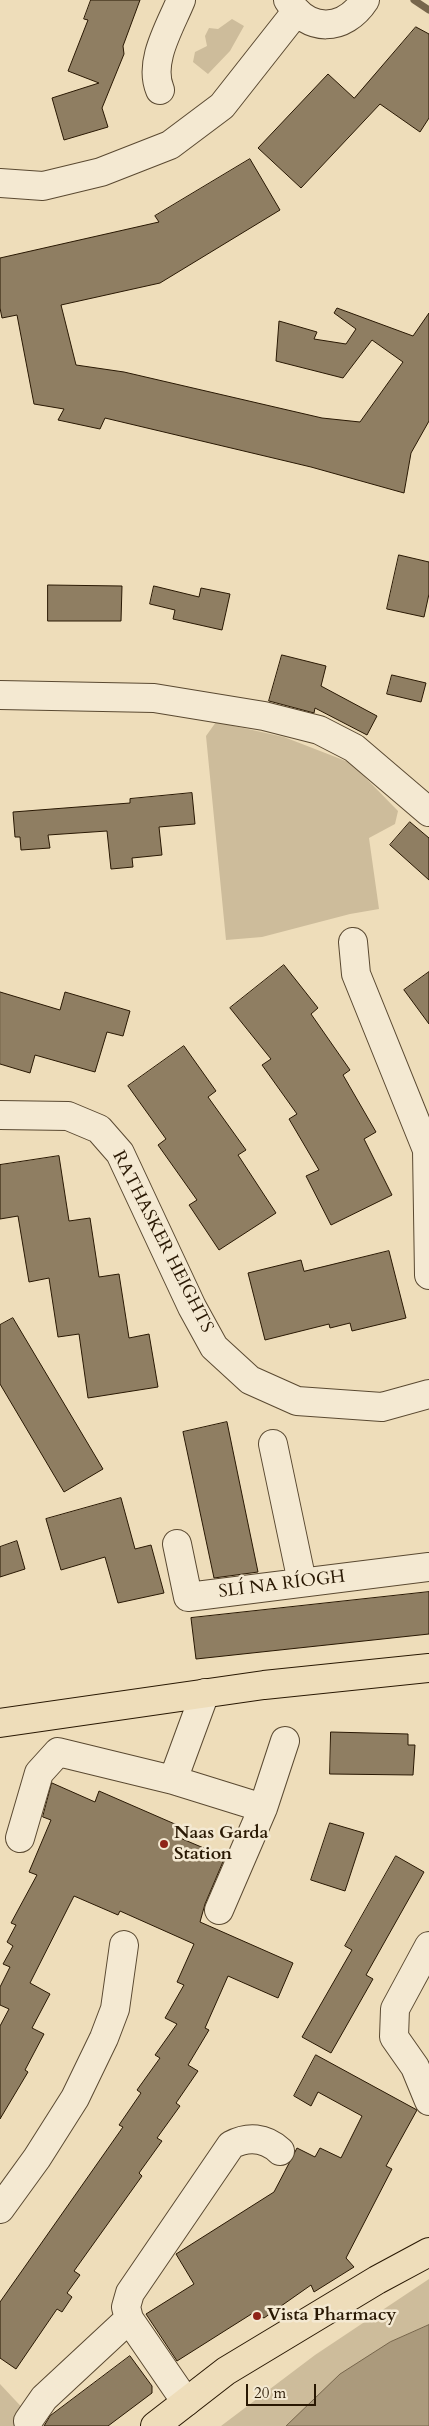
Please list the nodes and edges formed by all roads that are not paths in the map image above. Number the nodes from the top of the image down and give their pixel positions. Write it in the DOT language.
graph roads {
  1 [pos="181,0"];
  2 [pos="365,0"];
  3 [pos="292,6"];
  4 [pos="160,90"];
  5 [pos="0,183"];
  6 [pos="0,695"];
  7 [pos="429,812"];
  8 [pos="353,942"];
  9 [pos="0,1115"];
  10 [pos="429,1275"];
  11 [pos="429,1394"];
  12 [pos="273,1444"];
  13 [pos="177,1544"];
  14 [pos="429,1567"];
  15 [pos="302,1582"];
  16 [pos="429,1668"];
  17 [pos="205,1693"];
  18 [pos="0,1723"];
  19 [pos="285,1741"];
  20 [pos="173,1780"];
  21 [pos="263,1808"];
  22 [pos="20,1838"];
  23 [pos="219,1910"];
  24 [pos="124,1944"];
  25 [pos="429,1946"];
  26 [pos="429,2101"];
  27 [pos="280,2151"];
  28 [pos="0,2209"];
  29 [pos="429,2252"];
  30 [pos="129,2319"];
  31 [pos="186,2402"];
  32 [pos="28,2421"];
  33 [pos="155,2426"];
  1 -- 4 [label="street"];
  2 -- 3 [label="street"];
  3 -- 5 [label="street"];
  6 -- 7 [label="street"];
  8 -- 10 [label="street"];
  9 -- 11 [label="street, RATHASKER HEIGHTS"];
  12 -- 15 [label="street"];
  13 -- 15 [label="street, SLÍ NA RÍOGH"];
  14 -- 15 [label="street, SLÍ NA RÍOGH"];
  16 -- 17 [label="main road"];
  17 -- 18 [label="main road"];
  17 -- 20 [label="street"];
  19 -- 21 [label="street"];
  20 -- 21 [label="street"];
  20 -- 22 [label="street"];
  21 -- 23 [label="street"];
  24 -- 28 [label="street"];
  25 -- 26 [label="street"];
  27 -- 30 [label="street"];
  29 -- 31 [label="main road"];
  30 -- 31 [label="street"];
  30 -- 32 [label="street"];
  31 -- 33 [label="main road"];
}
